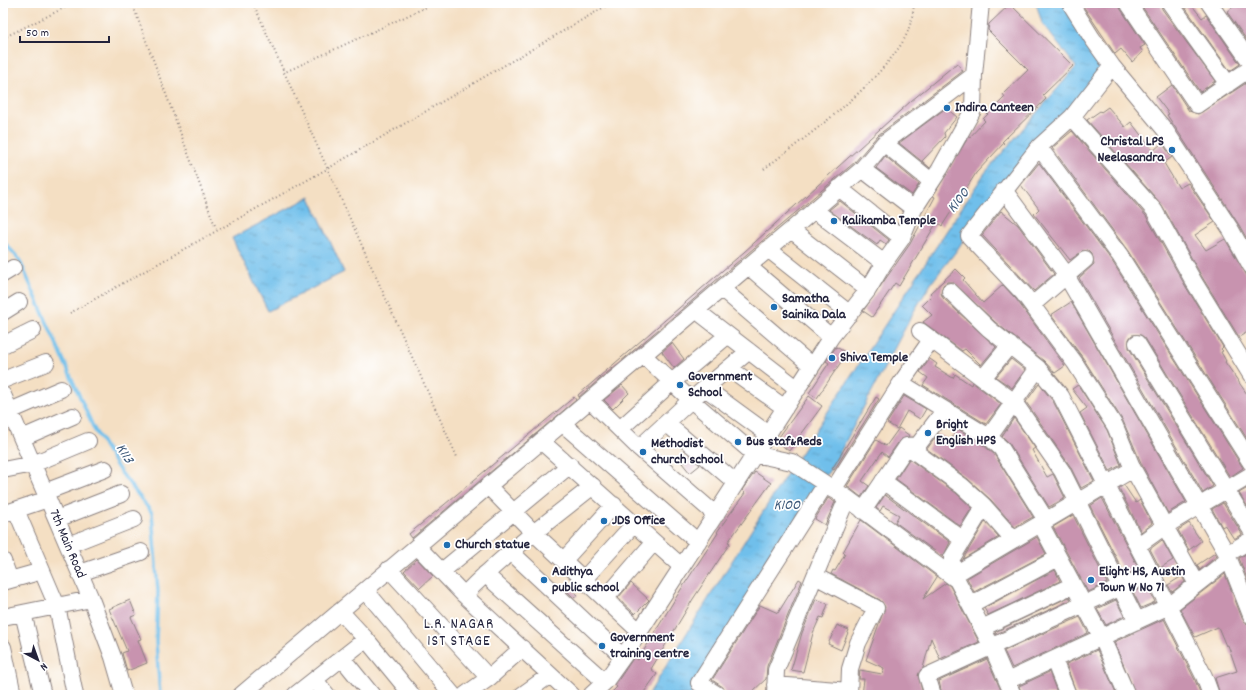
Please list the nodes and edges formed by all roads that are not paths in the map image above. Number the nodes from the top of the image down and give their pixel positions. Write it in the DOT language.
graph roads {
  1 [pos="981,3"];
  2 [pos="1070,3"];
  3 [pos="1128,3"];
  4 [pos="1170,3"];
  5 [pos="1209,3"];
  6 [pos="1251,63"];
  7 [pos="1112,66"];
  8 [pos="1251,68"];
  9 [pos="974,75"];
  10 [pos="1228,84"];
  11 [pos="1072,117"];
  12 [pos="884,143"];
  13 [pos="1039,147"];
  14 [pos="862,169"];
  15 [pos="931,181"];
  16 [pos="839,188"];
  17 [pos="1004,190"];
  18 [pos="914,209"];
  19 [pos="814,210"];
  20 [pos="791,230"];
  21 [pos="902,238"];
  22 [pos="768,249"];
  23 [pos="1086,260"];
  24 [pos="884,263"];
  25 [pos="748,266"];
  26 [pos="1251,266"];
  27 [pos="1067,276"];
  28 [pos="722,288"];
  29 [pos="868,290"];
  30 [pos="950,291"];
  31 [pos="19,302"];
  32 [pos="1032,305"];
  33 [pos="697,311"];
  34 [pos="3,312"];
  35 [pos="850,314"];
  36 [pos="33,330"];
  37 [pos="728,335"];
  38 [pos="831,337"];
  39 [pos="1137,343"];
  40 [pos="3,345"];
  41 [pos="1010,345"];
  42 [pos="749,351"];
  43 [pos="643,355"];
  44 [pos="46,363"];
  45 [pos="812,366"];
  46 [pos="729,368"];
  47 [pos="1038,368"];
  48 [pos="1251,375"];
  49 [pos="983,378"];
  50 [pos="3,380"];
  51 [pos="672,382"];
  52 [pos="901,383"];
  53 [pos="705,388"];
  54 [pos="61,389"];
  55 [pos="798,389"];
  56 [pos="3,395"];
  57 [pos="590,400"];
  58 [pos="691,400"];
  59 [pos="1014,402"];
  60 [pos="785,408"];
  61 [pos="10,411"];
  62 [pos="73,416"];
  63 [pos="940,416"];
  64 [pos="666,423"];
  65 [pos="563,424"];
  66 [pos="620,429"];
  67 [pos="768,434"];
  68 [pos="989,437"];
  69 [pos="22,438"];
  70 [pos="88,441"];
  71 [pos="541,441"];
  72 [pos="907,446"];
  73 [pos="639,448"];
  74 [pos="754,454"];
  75 [pos="1251,462"];
  76 [pos="33,464"];
  77 [pos="570,465"];
  78 [pos="105,469"];
  79 [pos="1133,469"];
  80 [pos="3,470"];
  81 [pos="1251,475"];
  82 [pos="883,481"];
  83 [pos="736,483"];
  84 [pos="1107,484"];
  85 [pos="488,486"];
  86 [pos="593,486"];
  87 [pos="1226,490"];
  88 [pos="835,491"];
  89 [pos="121,494"];
  90 [pos="46,495"];
  91 [pos="1077,501"];
  92 [pos="614,505"];
  93 [pos="984,506"];
  94 [pos="1200,506"];
  95 [pos="863,511"];
  96 [pos="10,512"];
  97 [pos="513,513"];
  98 [pos="716,515"];
  99 [pos="57,519"];
  100 [pos="134,519"];
  101 [pos="1043,521"];
  102 [pos="634,524"];
  103 [pos="1165,526"];
  104 [pos="1251,530"];
  105 [pos="534,533"];
  106 [pos="962,539"];
  107 [pos="1013,539"];
  108 [pos="1251,540"];
  109 [pos="654,542"];
  110 [pos="698,542"];
  111 [pos="68,545"];
  112 [pos="417,546"];
  113 [pos="1137,546"];
  114 [pos="141,552"];
  115 [pos="511,552"];
  116 [pos="1228,556"];
  117 [pos="1058,558"];
  118 [pos="564,560"];
  119 [pos="3,561"];
  120 [pos="681,566"];
  121 [pos="390,569"];
  122 [pos="42,571"];
  123 [pos="441,572"];
  124 [pos="80,573"];
  125 [pos="1152,573"];
  126 [pos="485,574"];
  127 [pos="814,576"];
  128 [pos="952,576"];
  129 [pos="584,579"];
  130 [pos="6,581"];
  131 [pos="1197,584"];
  132 [pos="1073,585"];
  133 [pos="1120,588"];
  134 [pos="366,591"];
  135 [pos="464,595"];
  136 [pos="91,599"];
  137 [pos="605,599"];
  138 [pos="970,605"];
  139 [pos="1084,605"];
  140 [pos="57,606"];
  141 [pos="1169,606"];
  142 [pos="340,611"];
  143 [pos="23,613"];
  144 [pos="1251,615"];
  145 [pos="3,617"];
  146 [pos="1136,621"];
  147 [pos="982,628"];
  148 [pos="640,632"];
  149 [pos="1102,638"];
  150 [pos="366,639"];
  151 [pos="3,647"];
  152 [pos="992,647"];
  153 [pos="522,648"];
  154 [pos="623,657"];
  155 [pos="342,658"];
  156 [pos="1054,660"];
  157 [pos="550,675"];
  158 [pos="489,678"];
  159 [pos="315,680"];
  160 [pos="605,682"];
  161 [pos="1010,688"];
  162 [pos="775,690"];
  163 [pos="849,693"];
  164 [pos="13,695"];
  165 [pos="43,695"];
  166 [pos="75,695"];
  167 [pos="124,695"];
  168 [pos="241,695"];
  169 [pos="295,695"];
  170 [pos="327,695"];
  171 [pos="372,695"];
  172 [pos="412,695"];
  173 [pos="453,695"];
  174 [pos="465,695"];
  175 [pos="522,695"];
  176 [pos="572,695"];
  177 [pos="591,695"];
  178 [pos="718,695"];
  179 [pos="933,695"];
  180 [pos="1068,695"];
  181 [pos="1127,695"];
  182 [pos="1211,695"];
  1 -- 9 [label="street"];
  2 -- 7 [label="street"];
  3 -- 10 [label="street"];
  4 -- 10 [label="street"];
  5 -- 6 [label="street"];
  7 -- 11 [label="street"];
  7 -- 26 [label="street"];
  8 -- 10 [label="street"];
  9 -- 12 [label="street"];
  9 -- 15 [label="street"];
  11 -- 13 [label="street"];
  11 -- 48 [label="street"];
  12 -- 14 [label="street"];
  12 -- 15 [label="street"];
  13 -- 17 [label="street"];
  13 -- 75 [label="street"];
  14 -- 16 [label="street"];
  14 -- 18 [label="street"];
  15 -- 18 [label="street"];
  16 -- 19 [label="street"];
  16 -- 21 [label="street"];
  17 -- 27 [label="street"];
  17 -- 32 [label="street"];
  18 -- 21 [label="street"];
  19 -- 20 [label="street"];
  19 -- 24 [label="street"];
  20 -- 22 [label="street"];
  20 -- 29 [label="street"];
  21 -- 24 [label="street"];
  22 -- 25 [label="street"];
  22 -- 35 [label="street"];
  23 -- 27 [label="street"];
  24 -- 29 [label="street"];
  25 -- 28 [label="street"];
  25 -- 38 [label="street"];
  27 -- 32 [label="street"];
  27 -- 94 [label="street"];
  28 -- 33 [label="street"];
  28 -- 45 [label="street"];
  29 -- 35 [label="street"];
  30 -- 41 [label="street"];
  31 -- 34 [label="street"];
  32 -- 79 [label="street"];
  33 -- 37 [label="street"];
  33 -- 43 [label="street"];
  35 -- 38 [label="street"];
  36 -- 40 [label="street"];
  37 -- 42 [label="street"];
  37 -- 51 [label="street"];
  38 -- 45 [label="street"];
  39 -- 87 [label="street"];
  41 -- 47 [label="street"];
  41 -- 49 [label="street"];
  42 -- 46 [label="street"];
  42 -- 55 [label="street"];
  43 -- 51 [label="street"];
  43 -- 57 [label="street"];
  44 -- 50 [label="street"];
  45 -- 55 [label="street"];
  46 -- 53 [label="street"];
  46 -- 60 [label="street"];
  47 -- 59 [label="street"];
  47 -- 84 [label="street"];
  49 -- 52 [label="street"];
  49 -- 59 [label="street"];
  51 -- 58 [label="street"];
  51 -- 66 [label="street"];
  52 -- 68 [label="street"];
  52 -- 88 [label="street"];
  53 -- 58 [label="street"];
  53 -- 67 [label="street"];
  54 -- 61 [label="street"];
  55 -- 60 [label="street"];
  56 -- 61 [label="street, 7th Main Road"];
  57 -- 65 [label="street"];
  57 -- 66 [label="street"];
  58 -- 64 [label="street"];
  58 -- 74 [label="street"];
  59 -- 68 [label="street"];
  59 -- 91 [label="street"];
  60 -- 67 [label="street"];
  61 -- 69 [label="street, 7th Main Road"];
  62 -- 69 [label="street"];
  63 -- 72 [label="street"];
  64 -- 73 [label="street"];
  64 -- 83 [label="street"];
  65 -- 71 [label="street"];
  65 -- 110 [label="street"];
  66 -- 73 [label="street"];
  67 -- 74 [label="street"];
  68 -- 101 [label="street"];
  69 -- 76 [label="street, 7th Main Road"];
  70 -- 76 [label="street"];
  71 -- 77 [label="street"];
  71 -- 85 [label="street"];
  72 -- 82 [label="street"];
  72 -- 93 [label="street"];
  73 -- 98 [label="street"];
  74 -- 83 [label="street"];
  74 -- 88 [label="street"];
  76 -- 80 [label="street"];
  76 -- 90 [label="street, 7th Main Road"];
  77 -- 86 [label="street"];
  77 -- 97 [label="street"];
  78 -- 90 [label="street"];
  79 -- 84 [label="street"];
  79 -- 103 [label="street"];
  81 -- 87 [label="street"];
  82 -- 95 [label="street"];
  82 -- 106 [label="street"];
  83 -- 98 [label="street"];
  84 -- 91 [label="street"];
  84 -- 113 [label="street"];
  85 -- 97 [label="street"];
  85 -- 112 [label="street"];
  86 -- 92 [label="street"];
  86 -- 105 [label="street"];
  87 -- 94 [label="street"];
  87 -- 104 [label="street"];
  88 -- 95 [label="street"];
  88 -- 127 [label="street"];
  88 -- 178 [label="street"];
  89 -- 99 [label="street"];
  90 -- 96 [label="street"];
  90 -- 99 [label="street, 7th Main Road"];
  91 -- 101 [label="street"];
  91 -- 133 [label="street"];
  92 -- 102 [label="street"];
  92 -- 118 [label="street"];
  93 -- 106 [label="street"];
  93 -- 107 [label="street"];
  94 -- 103 [label="street"];
  94 -- 116 [label="street"];
  95 -- 128 [label="street"];
  96 -- 122 [label="street"];
  97 -- 105 [label="street"];
  97 -- 123 [label="street"];
  98 -- 110 [label="street"];
  99 -- 111 [label="street, 7th Main Road"];
  100 -- 111 [label="street"];
  101 -- 107 [label="street"];
  101 -- 117 [label="street"];
  102 -- 109 [label="street"];
  102 -- 129 [label="street"];
  103 -- 113 [label="street"];
  103 -- 131 [label="street"];
  105 -- 115 [label="street"];
  105 -- 118 [label="street"];
  106 -- 128 [label="street"];
  107 -- 128 [label="street"];
  108 -- 116 [label="street"];
  109 -- 120 [label="street"];
  109 -- 137 [label="street"];
  110 -- 120 [label="street"];
  111 -- 124 [label="street, 7th Main Road"];
  112 -- 121 [label="street"];
  112 -- 123 [label="street"];
  113 -- 125 [label="street"];
  114 -- 124 [label="street"];
  115 -- 126 [label="street"];
  115 -- 154 [label="street"];
  116 -- 131 [label="street"];
  116 -- 144 [label="street"];
  117 -- 132 [label="street"];
  117 -- 138 [label="street"];
  118 -- 129 [label="street"];
  119 -- 130 [label="street"];
  120 -- 148 [label="street"];
  121 -- 134 [label="street"];
  121 -- 158 [label="street"];
  122 -- 130 [label="street"];
  122 -- 140 [label="street"];
  123 -- 135 [label="street"];
  124 -- 136 [label="street, 7th Main Road"];
  125 -- 133 [label="street"];
  125 -- 141 [label="street"];
  126 -- 135 [label="street"];
  126 -- 160 [label="street"];
  127 -- 162 [label="street"];
  127 -- 163 [label="street"];
  128 -- 138 [label="street"];
  129 -- 137 [label="street"];
  131 -- 141 [label="street"];
  132 -- 139 [label="street"];
  132 -- 147 [label="street"];
  133 -- 139 [label="street"];
  133 -- 146 [label="street"];
  134 -- 142 [label="street"];
  134 -- 173 [label="street"];
  135 -- 153 [label="street"];
  136 -- 140 [label="street"];
  136 -- 167 [label="street, 7th Main Road"];
  137 -- 148 [label="street"];
  138 -- 147 [label="street"];
  139 -- 149 [label="street"];
  139 -- 152 [label="street"];
  140 -- 143 [label="street"];
  140 -- 166 [label="street"];
  141 -- 146 [label="street"];
  141 -- 182 [label="street"];
  142 -- 150 [label="street"];
  142 -- 168 [label="street"];
  143 -- 145 [label="street"];
  143 -- 165 [label="street"];
  146 -- 149 [label="street"];
  147 -- 152 [label="street"];
  148 -- 154 [label="street"];
  149 -- 156 [label="street"];
  149 -- 181 [label="street"];
  150 -- 155 [label="street"];
  150 -- 172 [label="street"];
  151 -- 164 [label="street"];
  152 -- 161 [label="street"];
  152 -- 179 [label="street"];
  153 -- 157 [label="street"];
  153 -- 158 [label="street"];
  154 -- 160 [label="street"];
  155 -- 159 [label="street"];
  155 -- 171 [label="street"];
  156 -- 161 [label="street"];
  156 -- 180 [label="street"];
  157 -- 175 [label="street"];
  157 -- 176 [label="street"];
  158 -- 174 [label="street"];
  159 -- 169 [label="street"];
  159 -- 170 [label="street"];
  160 -- 177 [label="street"];
  162 -- 163 [label="street"];
}
